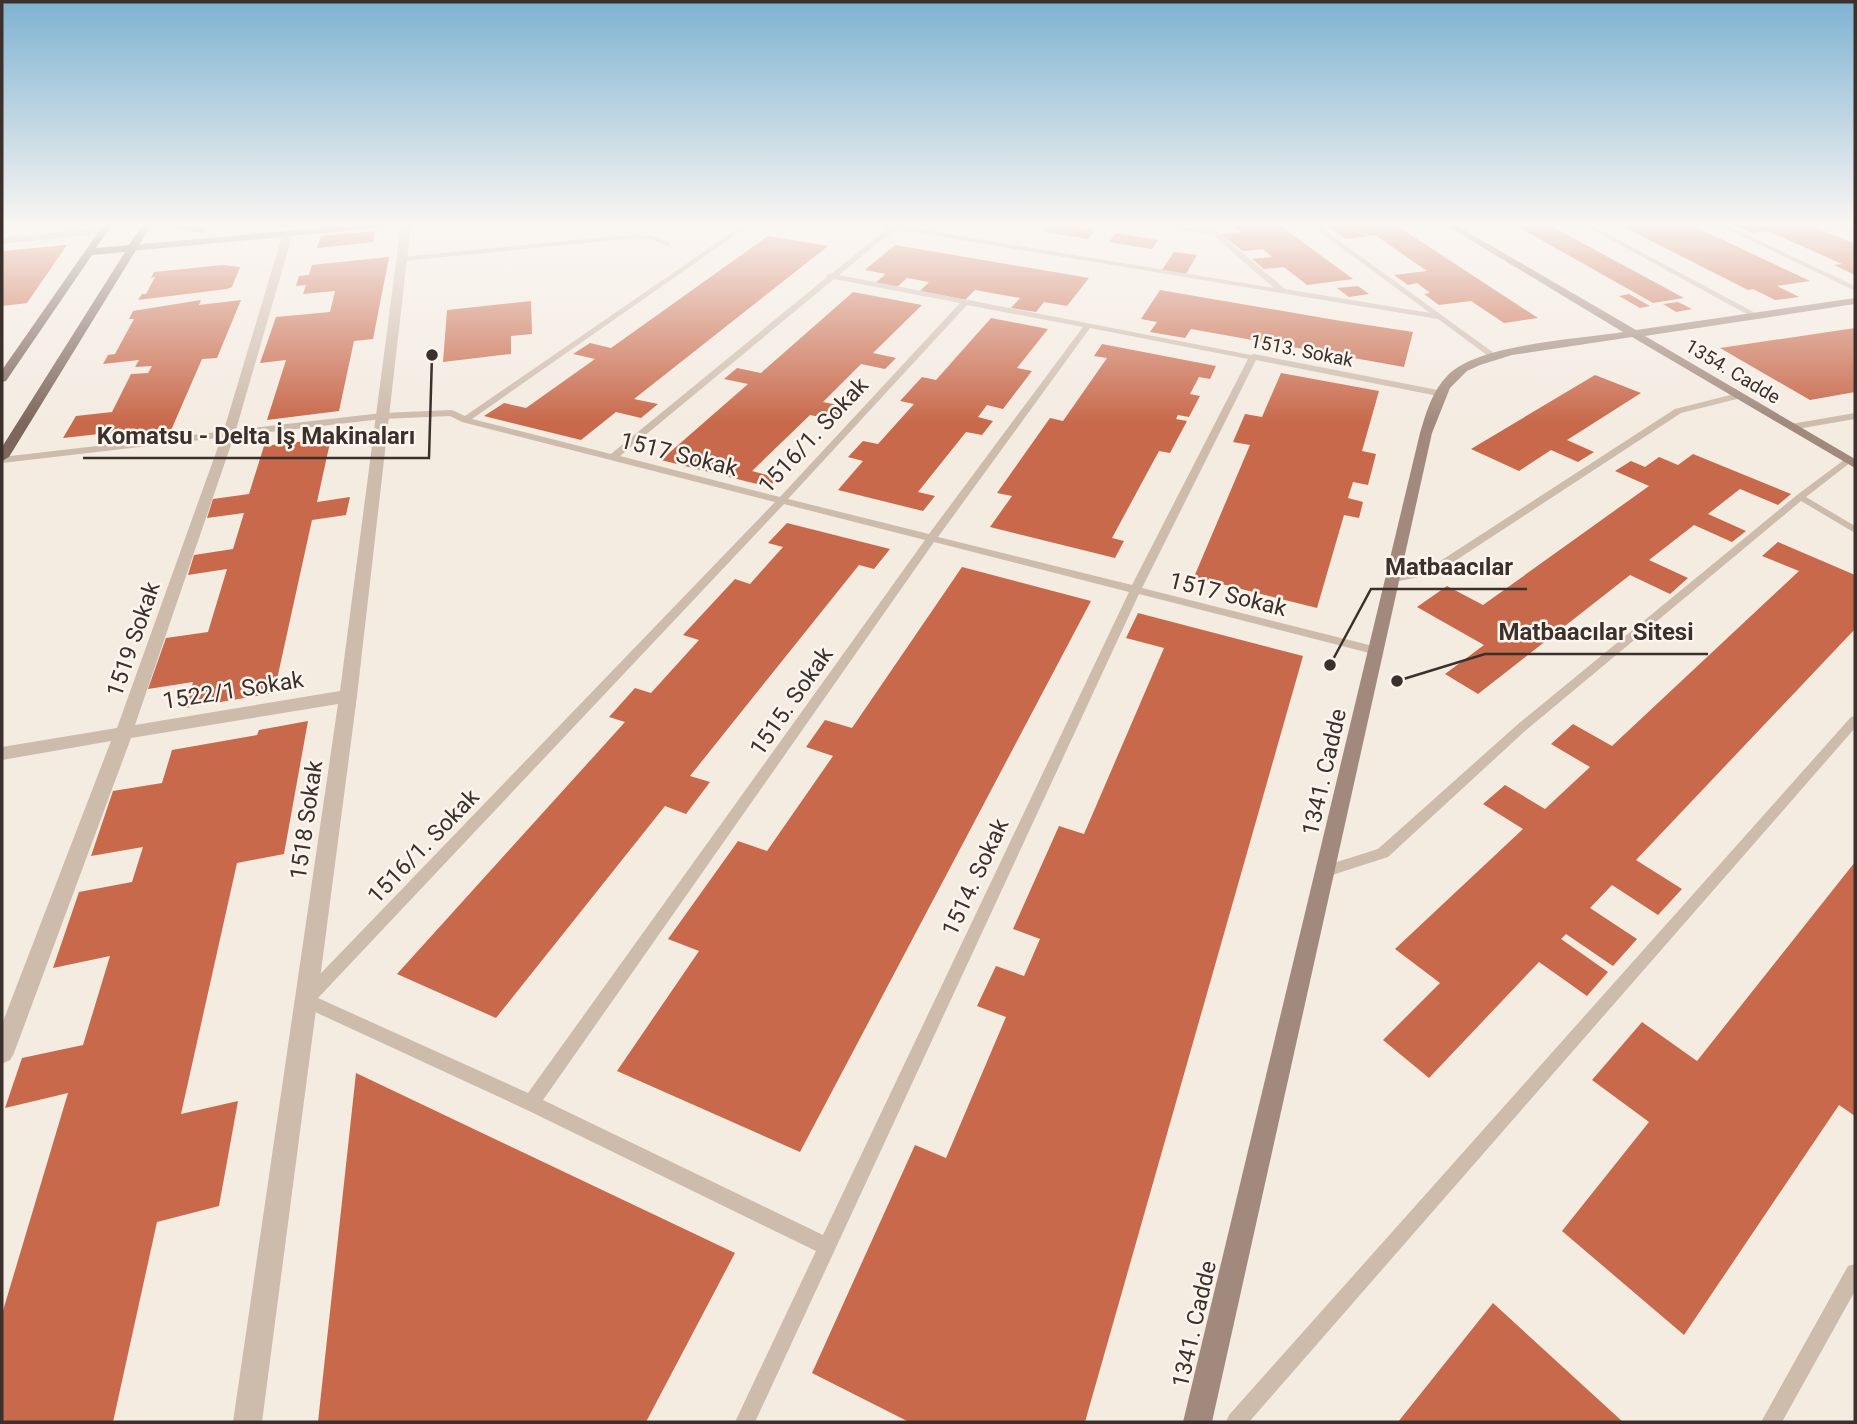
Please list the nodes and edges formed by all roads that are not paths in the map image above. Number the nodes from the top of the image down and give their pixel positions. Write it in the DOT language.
graph roads {
  1 [pos="62,290"];
  2 [pos="105,290"];
  3 [pos="267,290"];
  4 [pos="398,290"];
  5 [pos="651,290"];
  6 [pos="813,290"];
  7 [pos="905,290"];
  8 [pos="1270,290"];
  9 [pos="1282,290"];
  10 [pos="1403,290"];
  11 [pos="1560,290"];
  12 [pos="1709,290"];
  13 [pos="1285,293"];
  14 [pos="1855,301"];
  15 [pos="965,302"];
  16 [pos="1755,315"];
  17 [pos="1440,317"];
  18 [pos="1089,325"];
  19 [pos="1632,333"];
  20 [pos="1254,356"];
  21 [pos="1494,356"];
  22 [pos="2,378"];
  23 [pos="1438,393"];
  24 [pos="1738,396"];
  25 [pos="382,416"];
  26 [pos="1855,416"];
  27 [pos="465,419"];
  28 [pos="1790,427"];
  29 [pos="229,433"];
  30 [pos="614,457"];
  31 [pos="2,458"];
  32 [pos="1852,462"];
  33 [pos="1800,498"];
  34 [pos="782,500"];
  35 [pos="1855,530"];
  36 [pos="932,538"];
  37 [pos="1394,579"];
  38 [pos="1135,590"];
  39 [pos="1377,651"];
  40 [pos="348,696"];
  41 [pos="1855,720"];
  42 [pos="124,732"];
  43 [pos="2,753"];
  44 [pos="1326,871"];
  45 [pos="306,1000"];
  46 [pos="2,1053"];
  47 [pos="531,1103"];
  48 [pos="826,1246"];
  49 [pos="1855,1273"];
  50 [pos="247,1422"];
  51 [pos="745,1422"];
  52 [pos="1197,1422"];
  53 [pos="1236,1422"];
  54 [pos="1771,1422"];
  1 -- 22 [label="main road"];
  2 -- 31 [label="main road"];
  3 -- 29 [label="street, 1519 Sokak"];
  4 -- 25 [label="street, 1518 Sokak"];
  5 -- 27 [label="lane"];
  6 -- 30 [label="lane"];
  7 -- 15 [label="lane, 1513. Sokak"];
  8 -- 13 [label="lane"];
  9 -- 13 [label="lane"];
  10 -- 17 [label="lane"];
  11 -- 19 [label="street, 1354. Cadde"];
  12 -- 16 [label="lane"];
  13 -- 17 [label="lane"];
  14 -- 16 [label="street"];
  15 -- 18 [label="lane, 1513. Sokak"];
  15 -- 34 [label="lane, 1516/1. Sokak"];
  16 -- 19 [label="street"];
  17 -- 21 [label="lane"];
  18 -- 20 [label="lane, 1513. Sokak"];
  18 -- 36 [label="lane, 1515. Sokak"];
  19 -- 21 [label="street"];
  19 -- 24 [label="street, 1354. Cadde"];
  20 -- 23 [label="lane, 1513. Sokak"];
  20 -- 38 [label="lane, 1514. Sokak"];
  21 -- 23 [label="street"];
  23 -- 37 [label="street, 1341. Cadde"];
  24 -- 28 [label="street, 1354. Cadde"];
  24 -- 37 [label="lane"];
  25 -- 27 [label="lane, 1517 Sokak"];
  25 -- 29 [label="lane, 1517 Sokak"];
  25 -- 40 [label="street, 1518 Sokak"];
  26 -- 28 [label="lane"];
  27 -- 30 [label="lane, 1517 Sokak"];
  28 -- 32 [label="street, 1354. Cadde"];
  29 -- 31 [label="lane, 1517 Sokak"];
  29 -- 42 [label="street, 1519 Sokak"];
  30 -- 34 [label="lane, 1517 Sokak"];
  32 -- 33 [label="lane"];
  33 -- 35 [label="lane"];
  33 -- 44 [label="lane"];
  34 -- 36 [label="lane, 1517 Sokak"];
  34 -- 45 [label="lane, 1516/1. Sokak"];
  36 -- 38 [label="lane, 1517 Sokak"];
  36 -- 47 [label="lane, 1515. Sokak"];
  37 -- 39 [label="street, 1341. Cadde"];
  38 -- 39 [label="lane, 1517 Sokak"];
  38 -- 48 [label="lane, 1514. Sokak"];
  39 -- 44 [label="street, 1341. Cadde"];
  40 -- 42 [label="street, 1522/1 Sokak"];
  40 -- 45 [label="street, 1518 Sokak"];
  41 -- 53 [label="lane"];
  42 -- 43 [label="street, 1522/1 Sokak"];
  42 -- 46 [label="street, 1519 Sokak"];
  44 -- 52 [label="street, 1341. Cadde"];
  45 -- 47 [label="lane"];
  45 -- 50 [label="street, 1518 Sokak"];
  47 -- 48 [label="lane"];
  48 -- 51 [label="lane, 1514. Sokak"];
  49 -- 54 [label="lane"];
}
